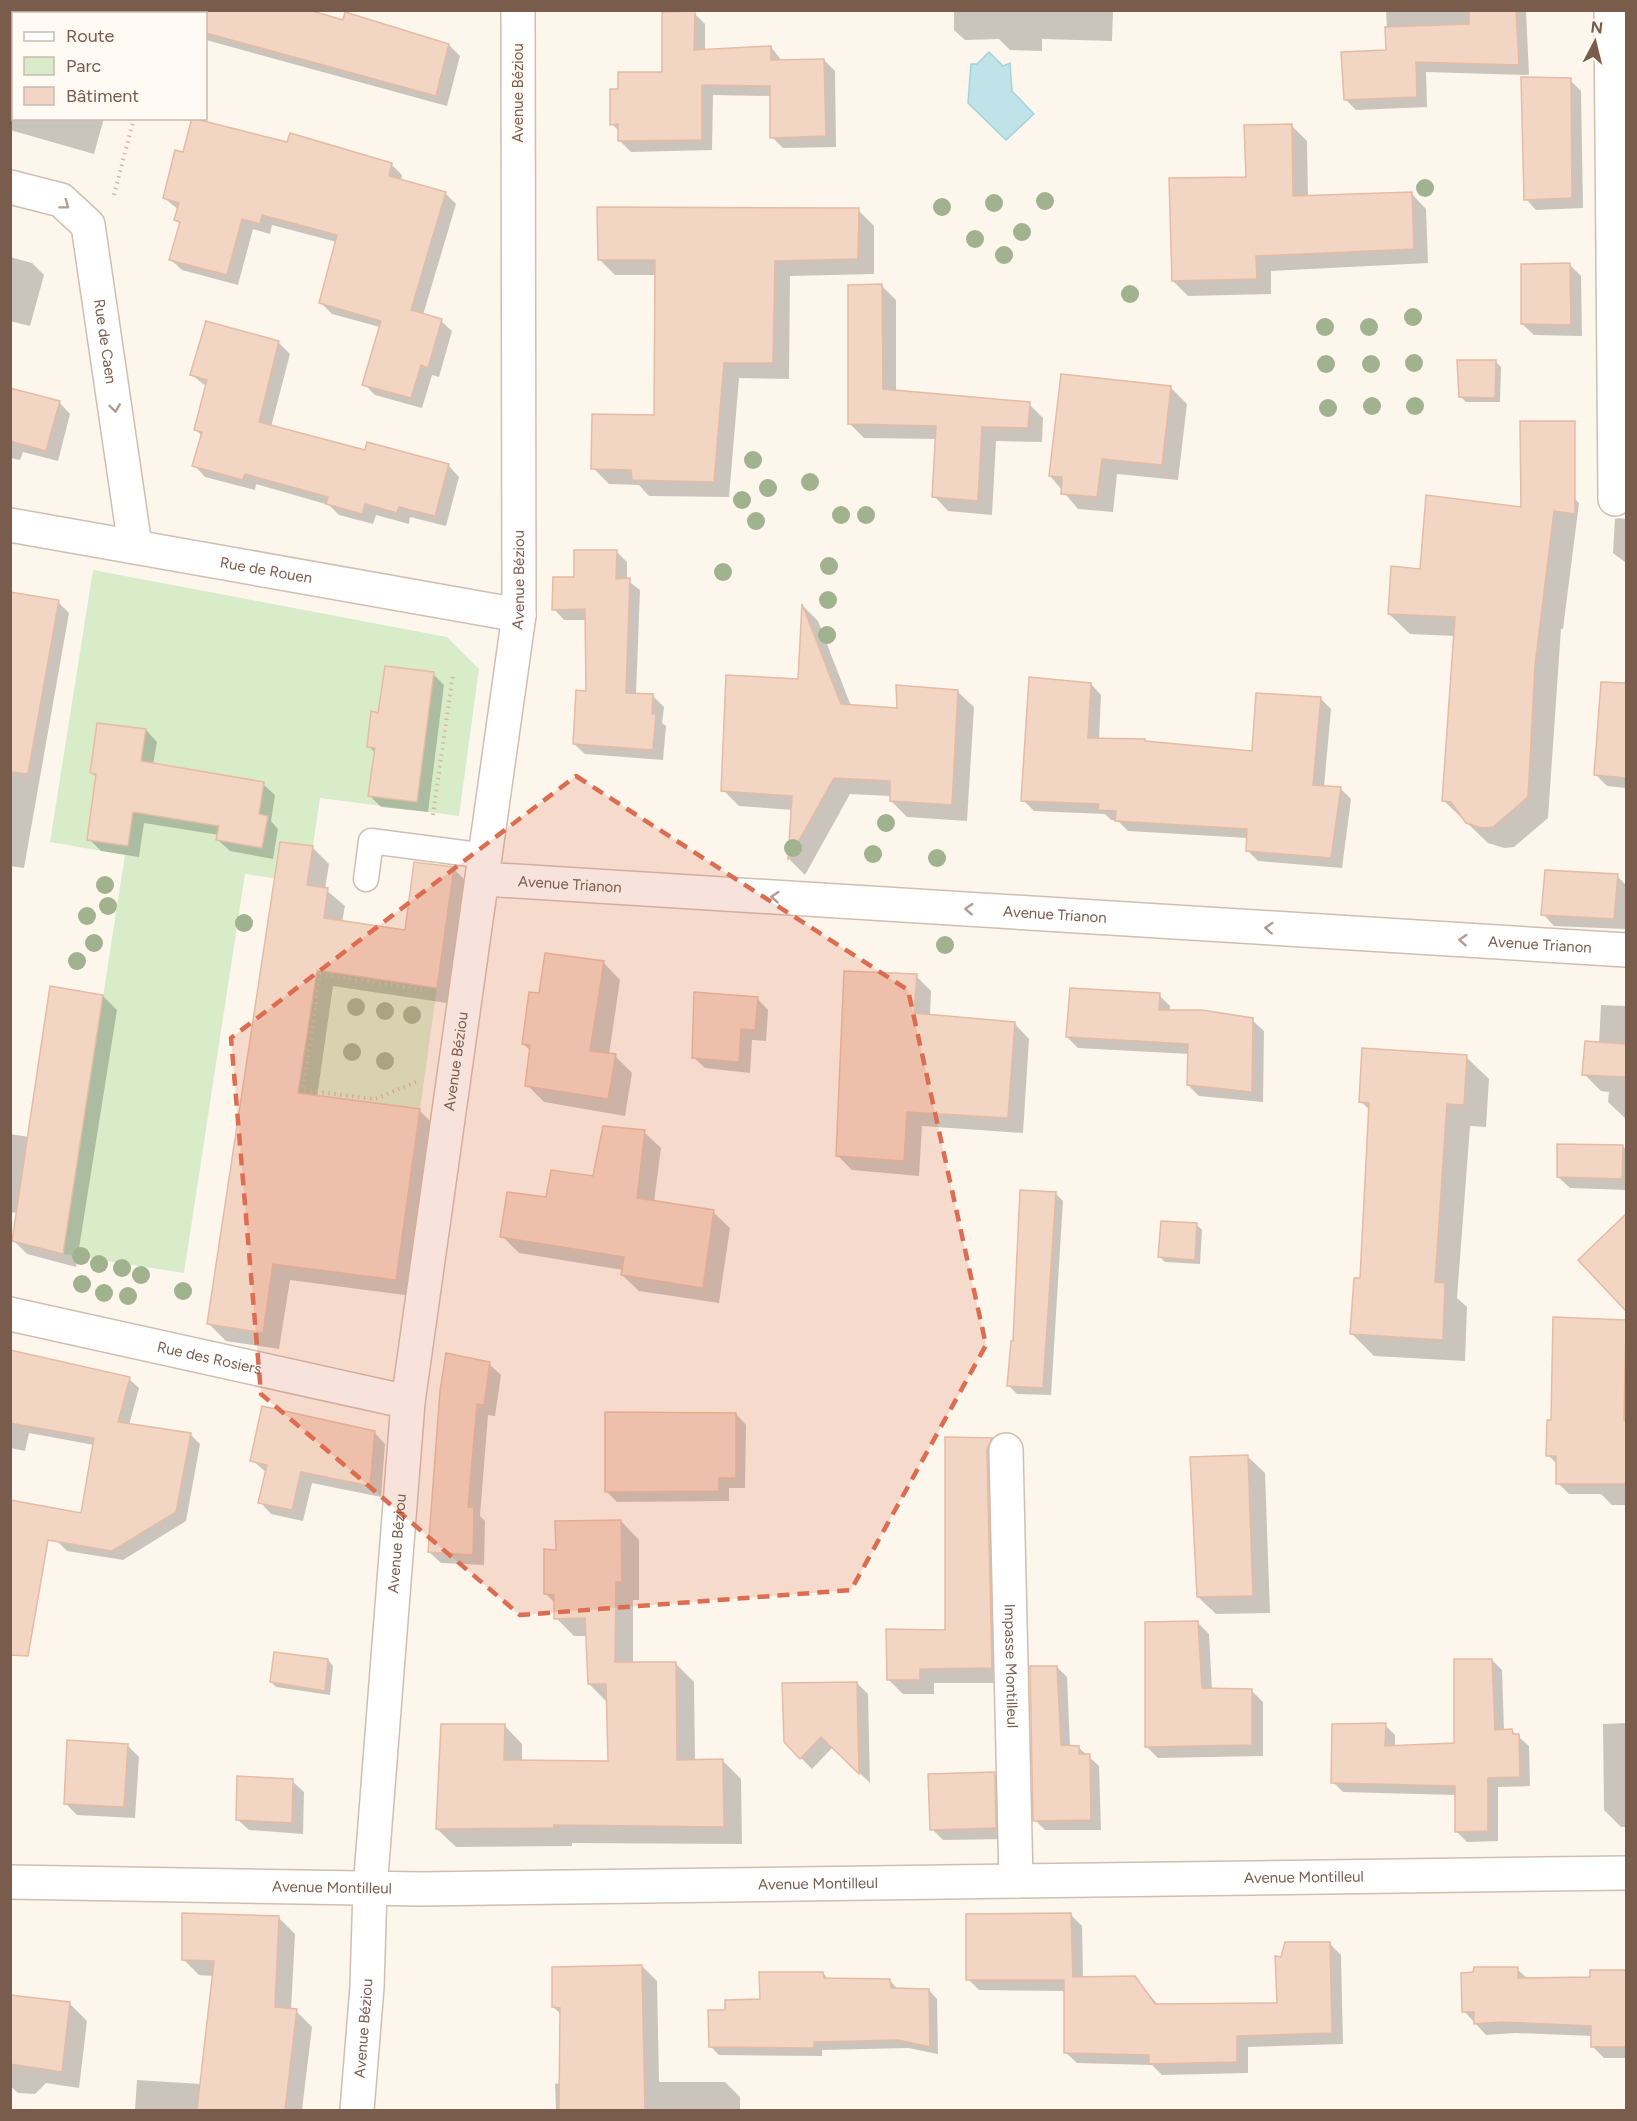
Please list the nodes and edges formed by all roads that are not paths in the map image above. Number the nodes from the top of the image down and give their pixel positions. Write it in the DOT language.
graph roads {
  1 [pos="518,10"];
  2 [pos="1611,10"];
  3 [pos="10,187"];
  4 [pos="1615,499"];
  5 [pos="10,525"];
  6 [pos="135,546"];
  7 [pos="519,615"];
  8 [pos="485,868"];
  9 [pos="366,879"];
  10 [pos="1626,950"];
  11 [pos="10,1314"];
  12 [pos="408,1402"];
  13 [pos="1006,1450"];
  14 [pos="1626,1873"];
  15 [pos="1016,1881"];
  16 [pos="10,1882"];
  17 [pos="370,1889"];
  18 [pos="357,2110"];
  1 -- 7 [label="street, Avenue Béziou"];
  2 -- 4 [label="street"];
  3 -- 6 [label="street, Rue de Caen, one-way"];
  5 -- 6 [label="street, Rue de Rouen"];
  6 -- 7 [label="street, Rue de Rouen"];
  7 -- 8 [label="street, Avenue Béziou"];
  8 -- 9 [label="lane"];
  10 -- 8 [label="street, Avenue Trianon, one-way"];
  8 -- 12 [label="street, Avenue Béziou"];
  11 -- 12 [label="street, Rue des Rosiers"];
  12 -- 17 [label="street, Avenue Béziou"];
  13 -- 15 [label="street, Impasse Montilleul"];
  14 -- 15 [label="street, Avenue Montilleul"];
  15 -- 17 [label="street, Avenue Montilleul"];
  16 -- 17 [label="street, Avenue Montilleul"];
  17 -- 18 [label="street, Avenue Béziou"];
}
